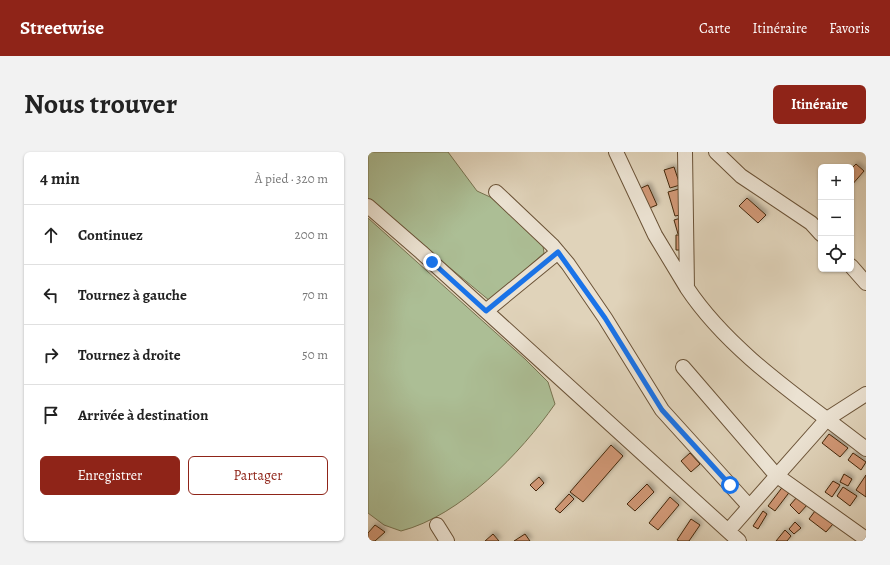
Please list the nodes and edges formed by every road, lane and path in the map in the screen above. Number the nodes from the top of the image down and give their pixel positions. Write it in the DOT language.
graph roads {
  1 [pos="616,152"];
  2 [pos="685,152"];
  3 [pos="716,152"];
  4 [pos="496,192"];
  5 [pos="368,206"];
  6 [pos="818,231"];
  7 [pos="558,252"];
  8 [pos="854,269"];
  9 [pos="866,282"];
  10 [pos="687,288"];
  11 [pos="486,311"];
  12 [pos="683,366"];
  13 [pos="866,394"];
  14 [pos="827,419"];
  15 [pos="866,449"];
  16 [pos="776,475"];
  17 [pos="749,506"];
  18 [pos="437,525"];
  19 [pos="728,531"];
  20 [pos="866,539"];
  21 [pos="447,541"];
  22 [pos="739,541"];
  1 -- 10 [label="street"];
  2 -- 10 [label="street"];
  3 -- 6 [label="street"];
  4 -- 7 [label="street"];
  5 -- 11 [label="street"];
  7 -- 11 [label="street"];
  7 -- 17 [label="street"];
  8 -- 9 [label="street"];
  10 -- 14 [label="street"];
  11 -- 19 [label="street"];
  12 -- 16 [label="street"];
  13 -- 14 [label="street"];
  14 -- 15 [label="street"];
  14 -- 16 [label="street"];
  16 -- 17 [label="street"];
  16 -- 20 [label="street"];
  17 -- 19 [label="street"];
  18 -- 21 [label="street"];
  19 -- 22 [label="street"];
}
